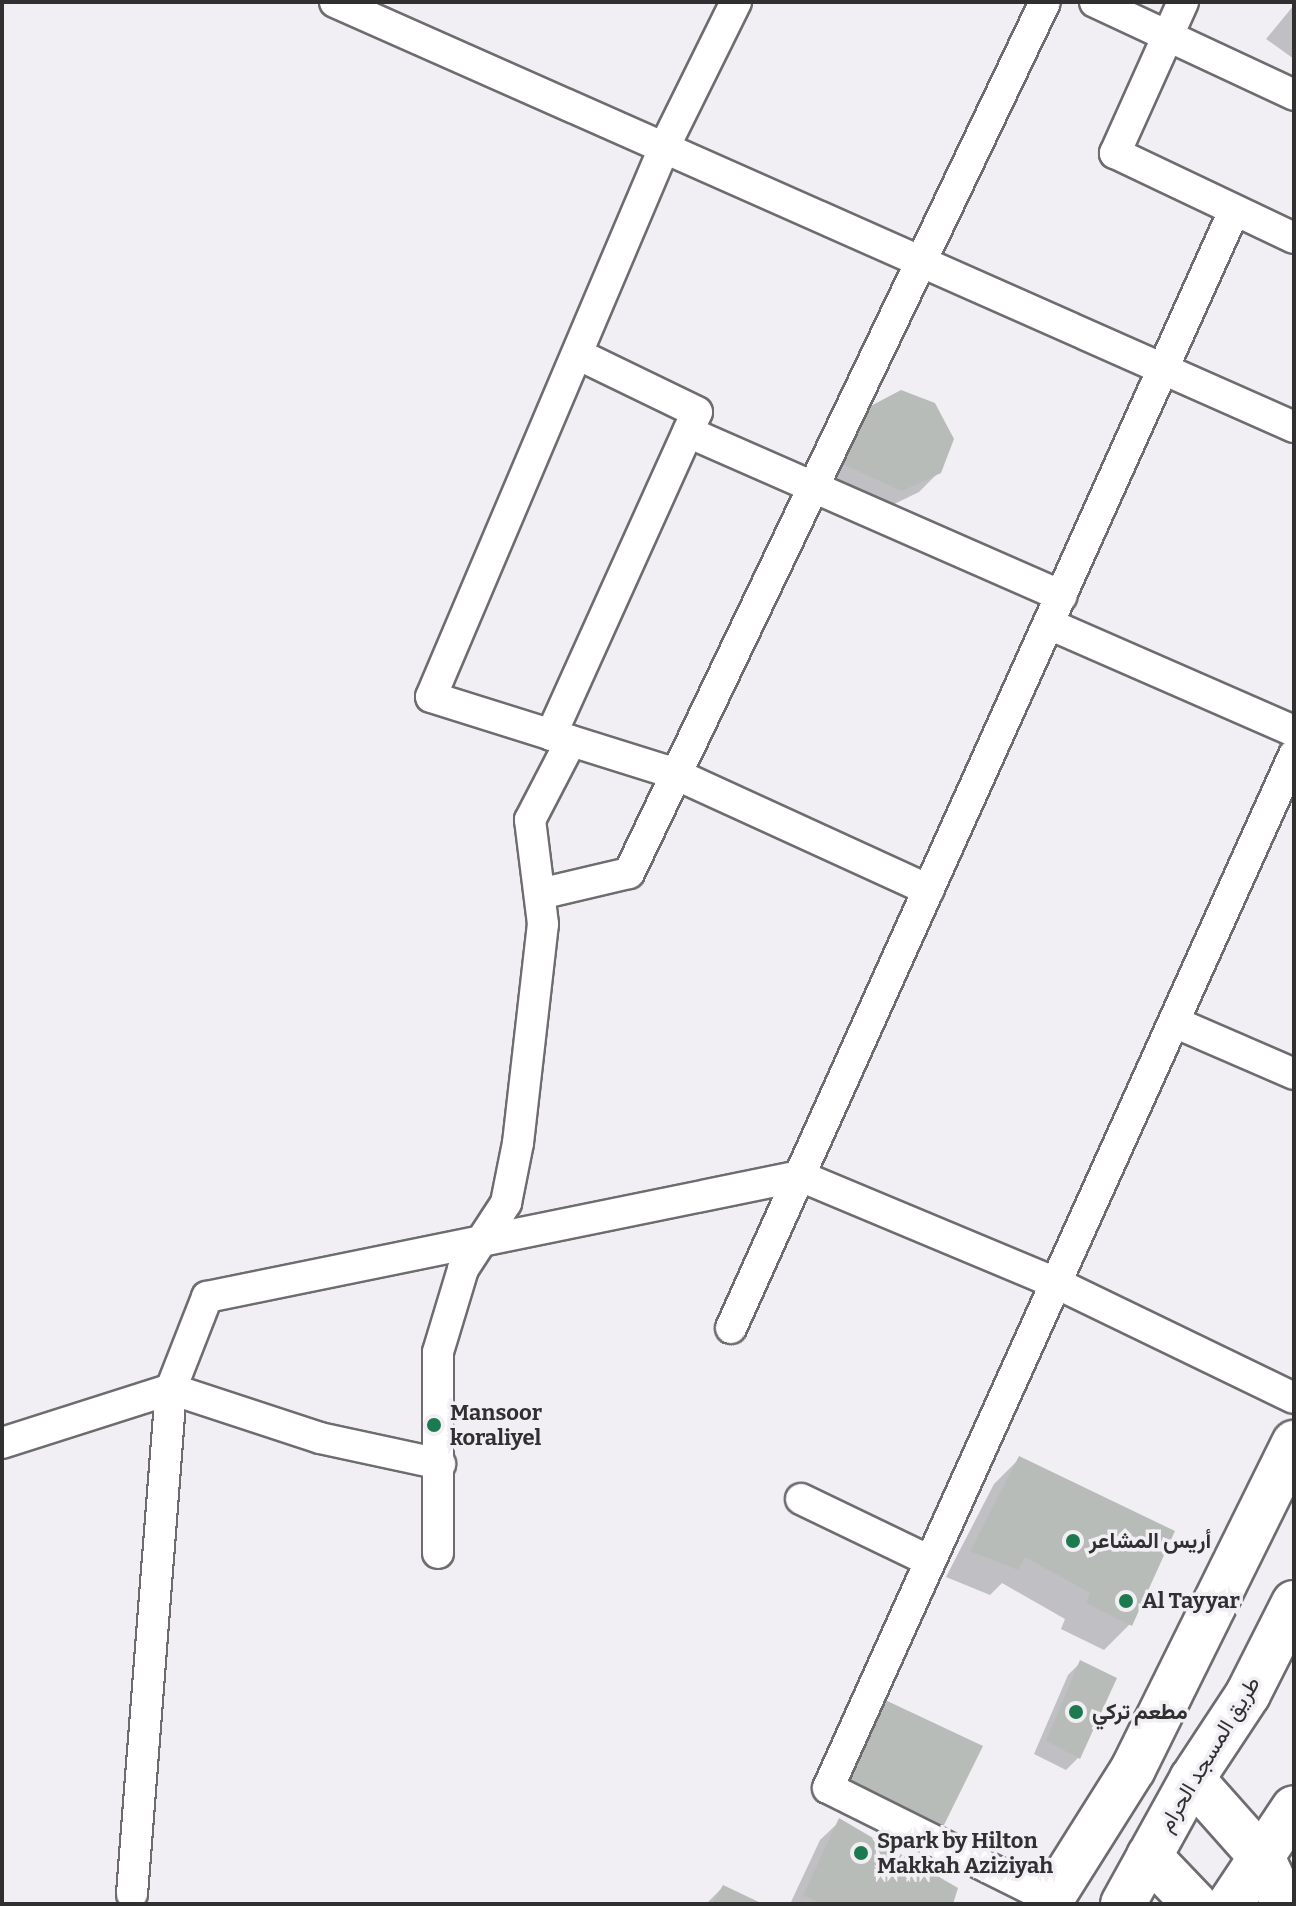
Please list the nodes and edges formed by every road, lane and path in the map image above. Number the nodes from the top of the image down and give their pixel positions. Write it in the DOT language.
graph roads {
  1 [pos="335,2"];
  2 [pos="736,2"];
  3 [pos="1045,2"];
  4 [pos="1095,2"];
  5 [pos="1183,2"];
  6 [pos="1166,35"];
  7 [pos="1294,95"];
  8 [pos="664,148"];
  9 [pos="1234,211"];
  10 [pos="1294,238"];
  11 [pos="921,262"];
  12 [pos="577,354"];
  13 [pos="1164,370"];
  14 [pos="1294,427"];
  15 [pos="688,432"];
  16 [pos="815,487"];
  17 [pos="1062,596"];
  18 [pos="1049,624"];
  19 [pos="1294,731"];
  20 [pos="561,738"];
  21 [pos="1294,755"];
  22 [pos="678,776"];
  23 [pos="929,890"];
  24 [pos="540,894"];
  25 [pos="1174,1022"];
  26 [pos="1294,1074"];
  27 [pos="800,1176"];
  28 [pos="481,1241"];
  29 [pos="1056,1283"];
  30 [pos="731,1328"];
  31 [pos="171,1389"];
  32 [pos="1294,1398"];
  33 [pos="2,1443"];
  34 [pos="1294,1443"];
  35 [pos="440,1464"];
  36 [pos="801,1499"];
  37 [pos="438,1553"];
  38 [pos="930,1561"];
  39 [pos="1294,1603"];
  40 [pos="1192,1779"];
  41 [pos="1294,1808"];
  42 [pos="1149,1856"];
  43 [pos="1263,1859"];
  44 [pos="132,1894"];
  45 [pos="1049,1901"];
  46 [pos="1123,1904"];
  47 [pos="1195,1904"];
  48 [pos="1230,1904"];
  49 [pos="1284,1904"];
  1 -- 8 [label="street"];
  2 -- 8 [label="street"];
  3 -- 11 [label="street"];
  4 -- 6 [label="street"];
  5 -- 6 [label="street"];
  6 -- 7 [label="street"];
  6 -- 9 [label="street"];
  8 -- 11 [label="street"];
  8 -- 12 [label="street"];
  9 -- 10 [label="street"];
  9 -- 13 [label="street"];
  11 -- 13 [label="street"];
  11 -- 16 [label="street"];
  12 -- 15 [label="street"];
  12 -- 20 [label="street"];
  13 -- 14 [label="street"];
  13 -- 17 [label="street"];
  15 -- 16 [label="street"];
  15 -- 20 [label="street"];
  16 -- 17 [label="street"];
  16 -- 22 [label="street"];
  17 -- 18 [label="street"];
  18 -- 19 [label="street"];
  18 -- 23 [label="street"];
  20 -- 22 [label="street"];
  20 -- 24 [label="street"];
  21 -- 25 [label="street"];
  22 -- 23 [label="street"];
  22 -- 24 [label="street"];
  23 -- 27 [label="street"];
  24 -- 28 [label="street"];
  25 -- 26 [label="street"];
  25 -- 29 [label="street"];
  27 -- 28 [label="street"];
  27 -- 29 [label="street"];
  27 -- 30 [label="street"];
  28 -- 31 [label="street"];
  28 -- 35 [label="street"];
  29 -- 32 [label="street"];
  29 -- 38 [label="street"];
  31 -- 33 [label="street"];
  31 -- 35 [label="street"];
  31 -- 44 [label="street"];
  34 -- 45 [label="main road"];
  35 -- 37 [label="street"];
  36 -- 38 [label="street"];
  38 -- 45 [label="street"];
  39 -- 40 [label="main road, طريق المسجد الحرام"];
  40 -- 42 [label="main road, طريق المسجد الحرام"];
  40 -- 43 [label="main road"];
  41 -- 43 [label="main road"];
  42 -- 46 [label="main road, طريق المسجد الحرام"];
  42 -- 47 [label="main road"];
  43 -- 48 [label="main road"];
  43 -- 49 [label="main road"];
}
